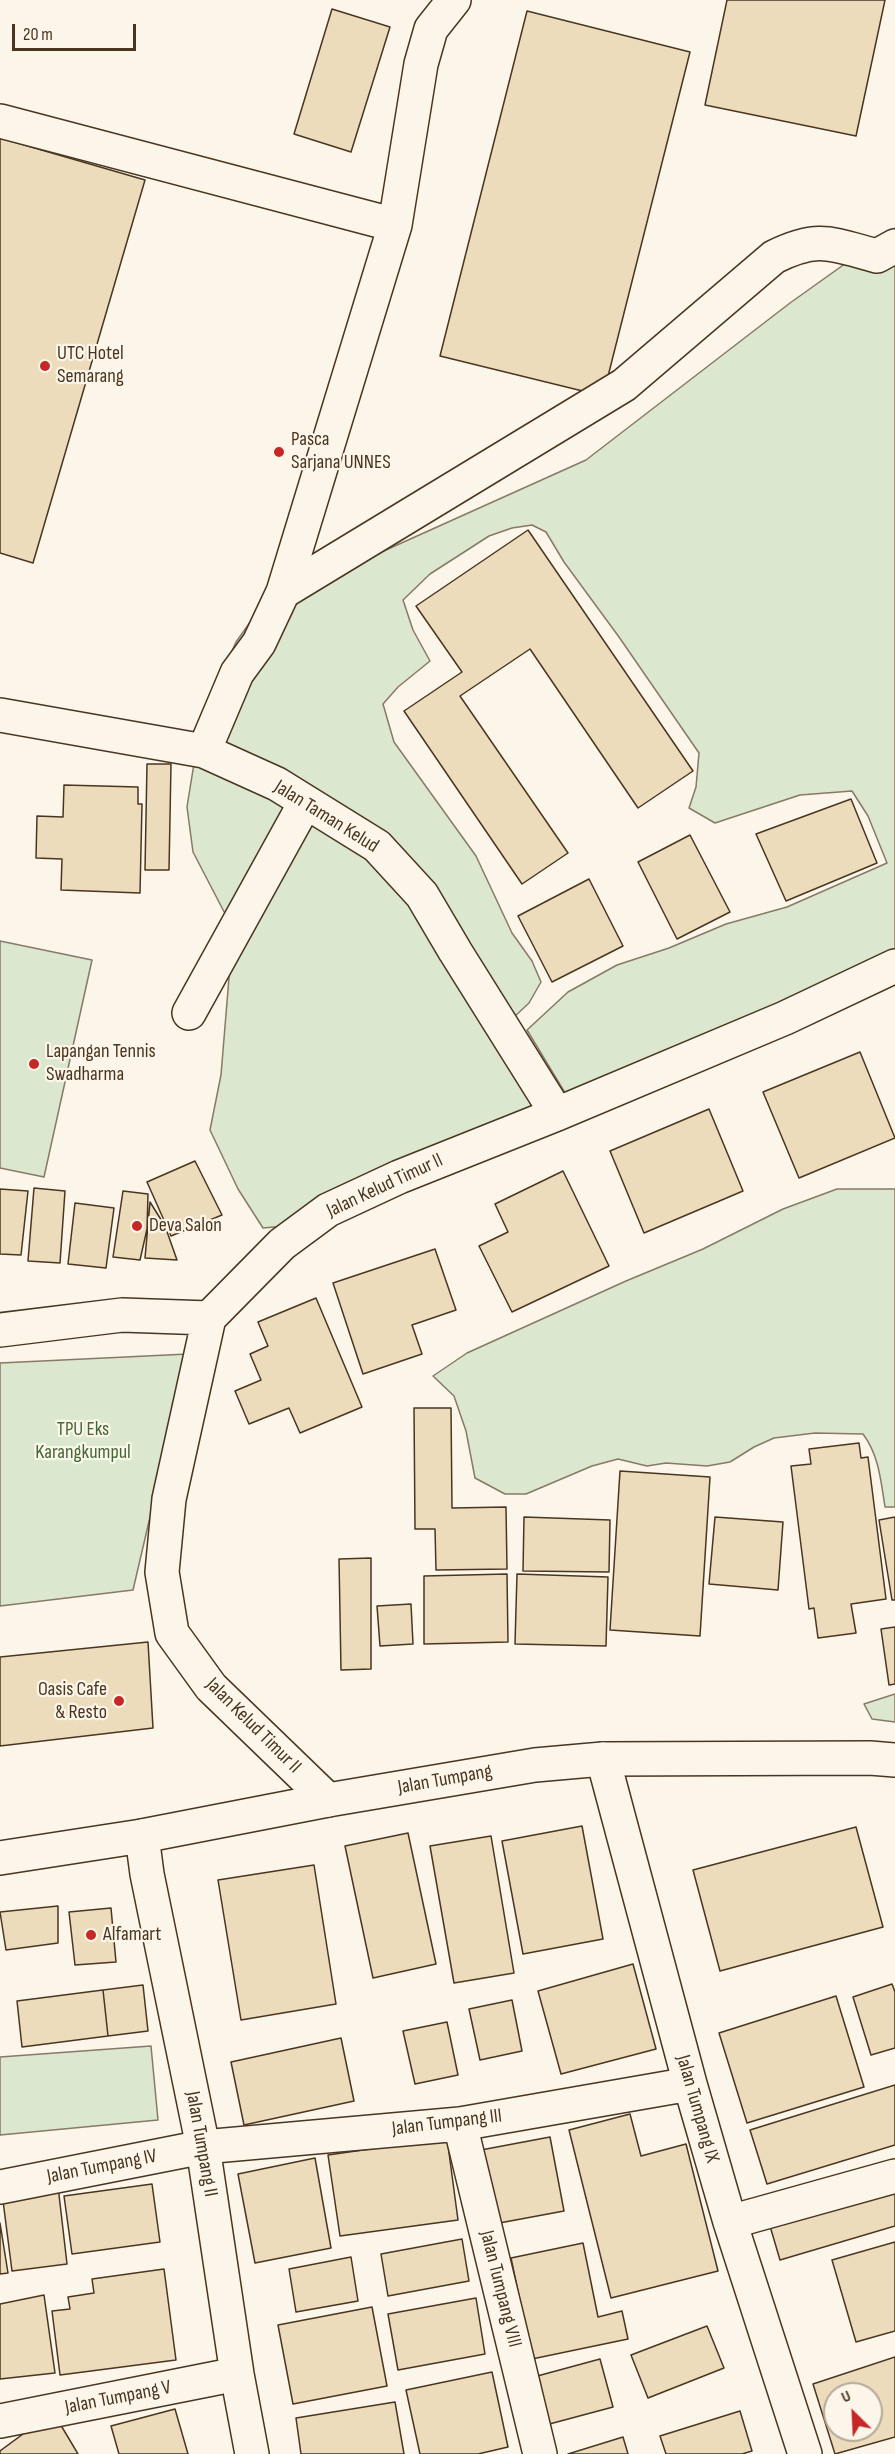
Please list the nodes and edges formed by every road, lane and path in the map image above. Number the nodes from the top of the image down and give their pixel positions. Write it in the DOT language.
graph roads {
  1 [pos="454,0"];
  2 [pos="0,122"];
  3 [pos="395,225"];
  4 [pos="895,246"];
  5 [pos="283,592"];
  6 [pos="0,715"];
  7 [pos="204,751"];
  8 [pos="305,802"];
  9 [pos="895,966"];
  10 [pos="189,1013"];
  11 [pos="557,1114"];
  12 [pos="209,1318"];
  13 [pos="0,1330"];
  14 [pos="603,1760"];
  15 [pos="895,1760"];
  16 [pos="328,1800"];
  17 [pos="142,1836"];
  18 [pos="0,1858"];
  19 [pos="690,2084"];
  20 [pos="460,2124"];
  21 [pos="203,2147"];
  22 [pos="895,2176"];
  23 [pos="0,2187"];
  24 [pos="730,2222"];
  25 [pos="237,2374"];
  26 [pos="0,2421"];
  27 [pos="252,2454"];
  28 [pos="540,2454"];
  29 [pos="805,2454"];
  1 -- 3 [label="street"];
  2 -- 3 [label="street"];
  3 -- 5 [label="street"];
  4 -- 5 [label="street"];
  5 -- 7 [label="street"];
  6 -- 7 [label="street, Jalan Taman Kelud"];
  7 -- 8 [label="street, Jalan Taman Kelud"];
  8 -- 10 [label="street"];
  8 -- 11 [label="street, Jalan Taman Kelud"];
  9 -- 11 [label="street, Jalan Kelud Timur II"];
  11 -- 12 [label="street, Jalan Kelud Timur II"];
  12 -- 13 [label="street"];
  12 -- 16 [label="street, Jalan Kelud Timur II"];
  14 -- 15 [label="street, Jalan Tumpang"];
  14 -- 16 [label="street, Jalan Tumpang"];
  14 -- 19 [label="street, Jalan Tumpang IX"];
  16 -- 17 [label="street, Jalan Tumpang"];
  17 -- 18 [label="street, Jalan Tumpang"];
  17 -- 21 [label="street, Jalan Tumpang II"];
  19 -- 20 [label="street, Jalan Tumpang III"];
  19 -- 24 [label="street, Jalan Tumpang IX"];
  20 -- 21 [label="street, Jalan Tumpang III"];
  20 -- 28 [label="street, Jalan Tumpang VIII"];
  21 -- 23 [label="street, Jalan Tumpang IV"];
  21 -- 25 [label="street, Jalan Tumpang II"];
  22 -- 24 [label="street"];
  24 -- 29 [label="street, Jalan Tumpang IX"];
  25 -- 26 [label="street, Jalan Tumpang V"];
  25 -- 27 [label="street, Jalan Tumpang II"];
}
